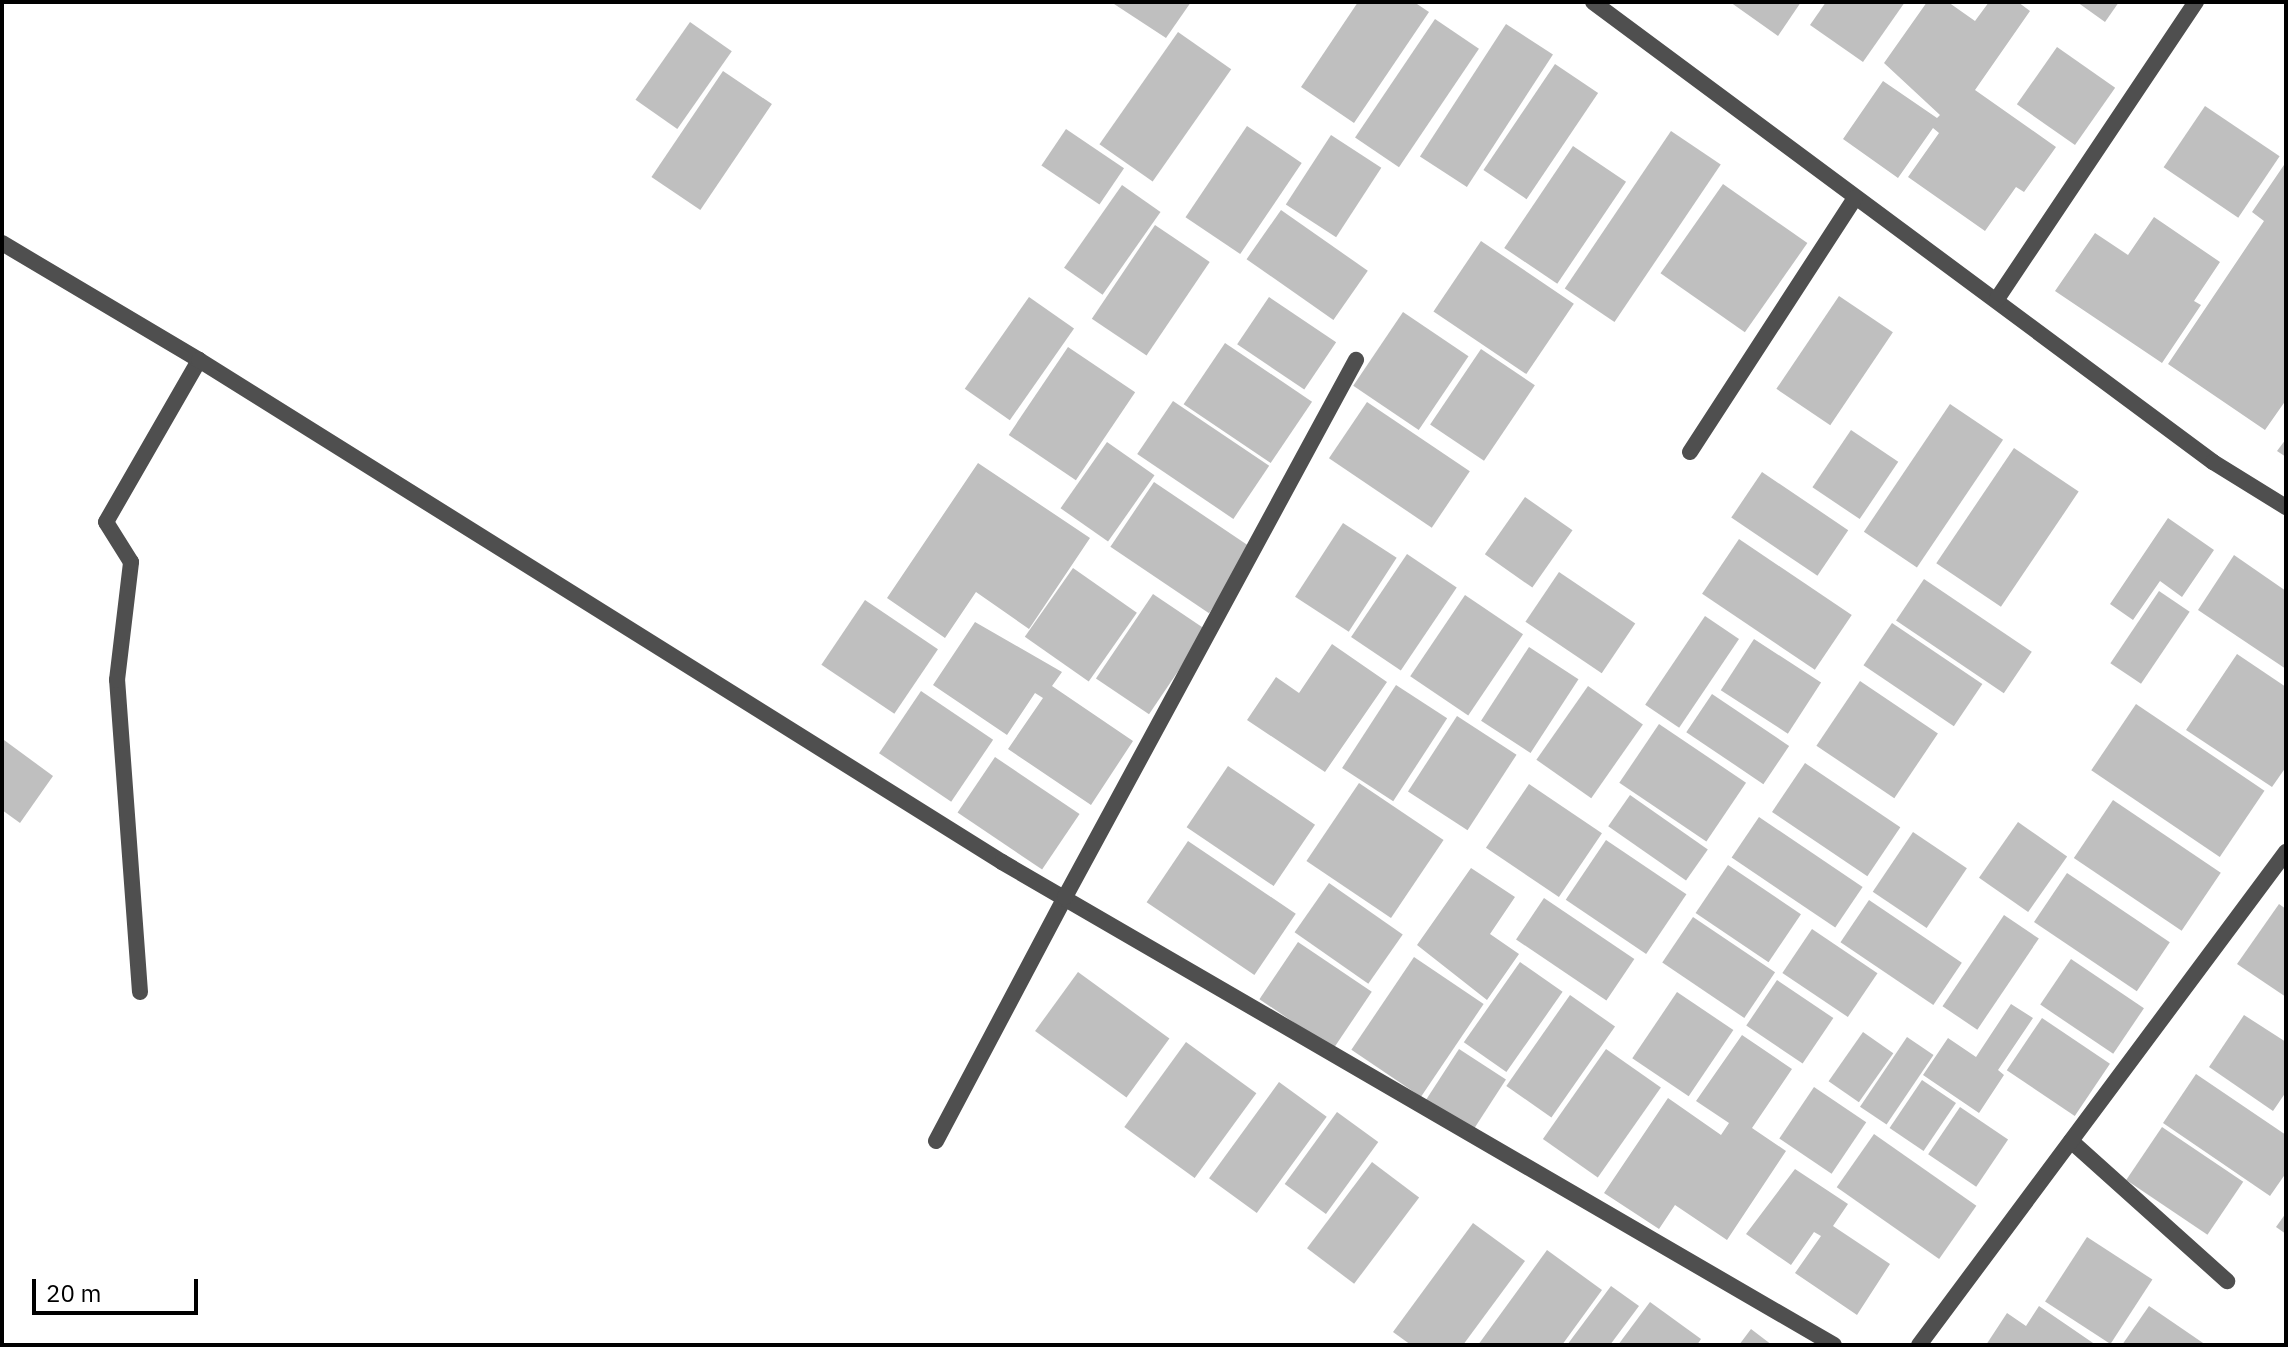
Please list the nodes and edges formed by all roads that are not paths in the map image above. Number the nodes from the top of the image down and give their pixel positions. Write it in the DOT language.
graph roads {
  1 [pos="1593,2"];
  2 [pos="2196,2"];
  3 [pos="1855,198"];
  4 [pos="2,243"];
  5 [pos="1997,299"];
  6 [pos="199,360"];
  7 [pos="1356,360"];
  8 [pos="1690,452"];
  9 [pos="2286,507"];
  10 [pos="2286,852"];
  11 [pos="1065,897"];
  12 [pos="140,992"];
  13 [pos="936,1141"];
  14 [pos="2071,1141"];
  15 [pos="2227,1281"];
  16 [pos="1834,1345"];
  17 [pos="1919,1345"];
  1 -- 3 [label="street"];
  2 -- 5 [label="street"];
  3 -- 5 [label="street"];
  3 -- 8 [label="street"];
  4 -- 6 [label="street"];
  5 -- 9 [label="street"];
  6 -- 11 [label="street"];
  6 -- 12 [label="street"];
  7 -- 11 [label="street"];
  10 -- 14 [label="street"];
  11 -- 13 [label="street"];
  11 -- 16 [label="street"];
  14 -- 15 [label="street"];
  14 -- 17 [label="street"];
}
